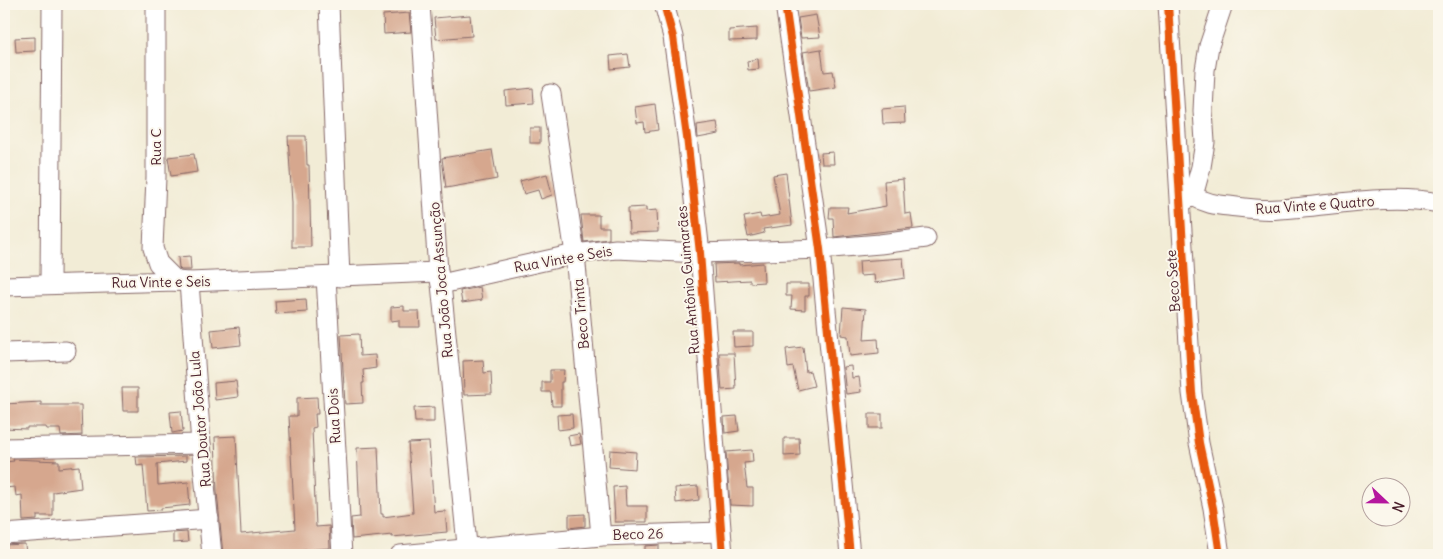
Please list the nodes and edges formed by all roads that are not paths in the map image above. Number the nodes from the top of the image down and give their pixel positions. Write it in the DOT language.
graph roads {
  1 [pos="52,4"];
  2 [pos="156,4"];
  3 [pos="329,4"];
  4 [pos="420,4"];
  5 [pos="664,4"];
  6 [pos="785,4"];
  7 [pos="1168,4"];
  8 [pos="1223,4"];
  9 [pos="551,94"];
  10 [pos="1187,200"];
  11 [pos="1439,203"];
  12 [pos="926,238"];
  13 [pos="820,248"];
  14 [pos="700,252"];
  15 [pos="575,254"];
  16 [pos="333,277"];
  17 [pos="440,278"];
  18 [pos="182,282"];
  19 [pos="50,284"];
  20 [pos="4,286"];
  21 [pos="66,351"];
  22 [pos="4,353"];
  23 [pos="201,444"];
  24 [pos="4,448"];
  25 [pos="209,519"];
  26 [pos="720,532"];
  27 [pos="4,534"];
  28 [pos="601,536"];
  29 [pos="468,552"];
  30 [pos="212,555"];
  31 [pos="342,555"];
  32 [pos="400,555"];
  33 [pos="722,555"];
  34 [pos="850,555"];
  35 [pos="1220,555"];
  1 -- 19 [label="street"];
  2 -- 18 [label="street, Rua C"];
  3 -- 16 [label="street, Rua Dois"];
  4 -- 17 [label="street, Rua João Joca Assunção"];
  5 -- 14 [label="street, Rua Antônio Guimarães"];
  6 -- 13 [label="street"];
  7 -- 10 [label="street, Beco Sete"];
  8 -- 10 [label="street"];
  9 -- 15 [label="street, Beco Trinta"];
  10 -- 11 [label="street, Rua Vinte e Quatro"];
  10 -- 35 [label="street, Beco Sete"];
  12 -- 13 [label="street, Rua Vinte e Seis"];
  13 -- 14 [label="street, Rua Vinte e Seis"];
  13 -- 34 [label="street"];
  14 -- 15 [label="street, Rua Vinte e Seis"];
  14 -- 26 [label="street, Rua Antônio Guimarães"];
  15 -- 17 [label="street, Rua Vinte e Seis"];
  15 -- 28 [label="street, Beco Trinta"];
  16 -- 17 [label="street, Rua Vinte e Seis"];
  16 -- 18 [label="street, Rua Vinte e Seis"];
  16 -- 31 [label="street, Rua Dois"];
  17 -- 29 [label="street, Rua João Joca Assunção"];
  18 -- 19 [label="street, Rua Vinte e Seis"];
  18 -- 23 [label="street, Rua Doutor João Lula"];
  19 -- 20 [label="street, Rua Vinte e Seis"];
  21 -- 22 [label="street"];
  23 -- 24 [label="street"];
  23 -- 25 [label="street, Rua Doutor João Lula"];
  25 -- 27 [label="street"];
  25 -- 30 [label="street, Rua Doutor João Lula"];
  26 -- 28 [label="street, Beco 26"];
  26 -- 33 [label="street, Rua Antônio Guimarães"];
  28 -- 29 [label="street, Beco 26"];
  29 -- 32 [label="street, Beco 26"];
}
